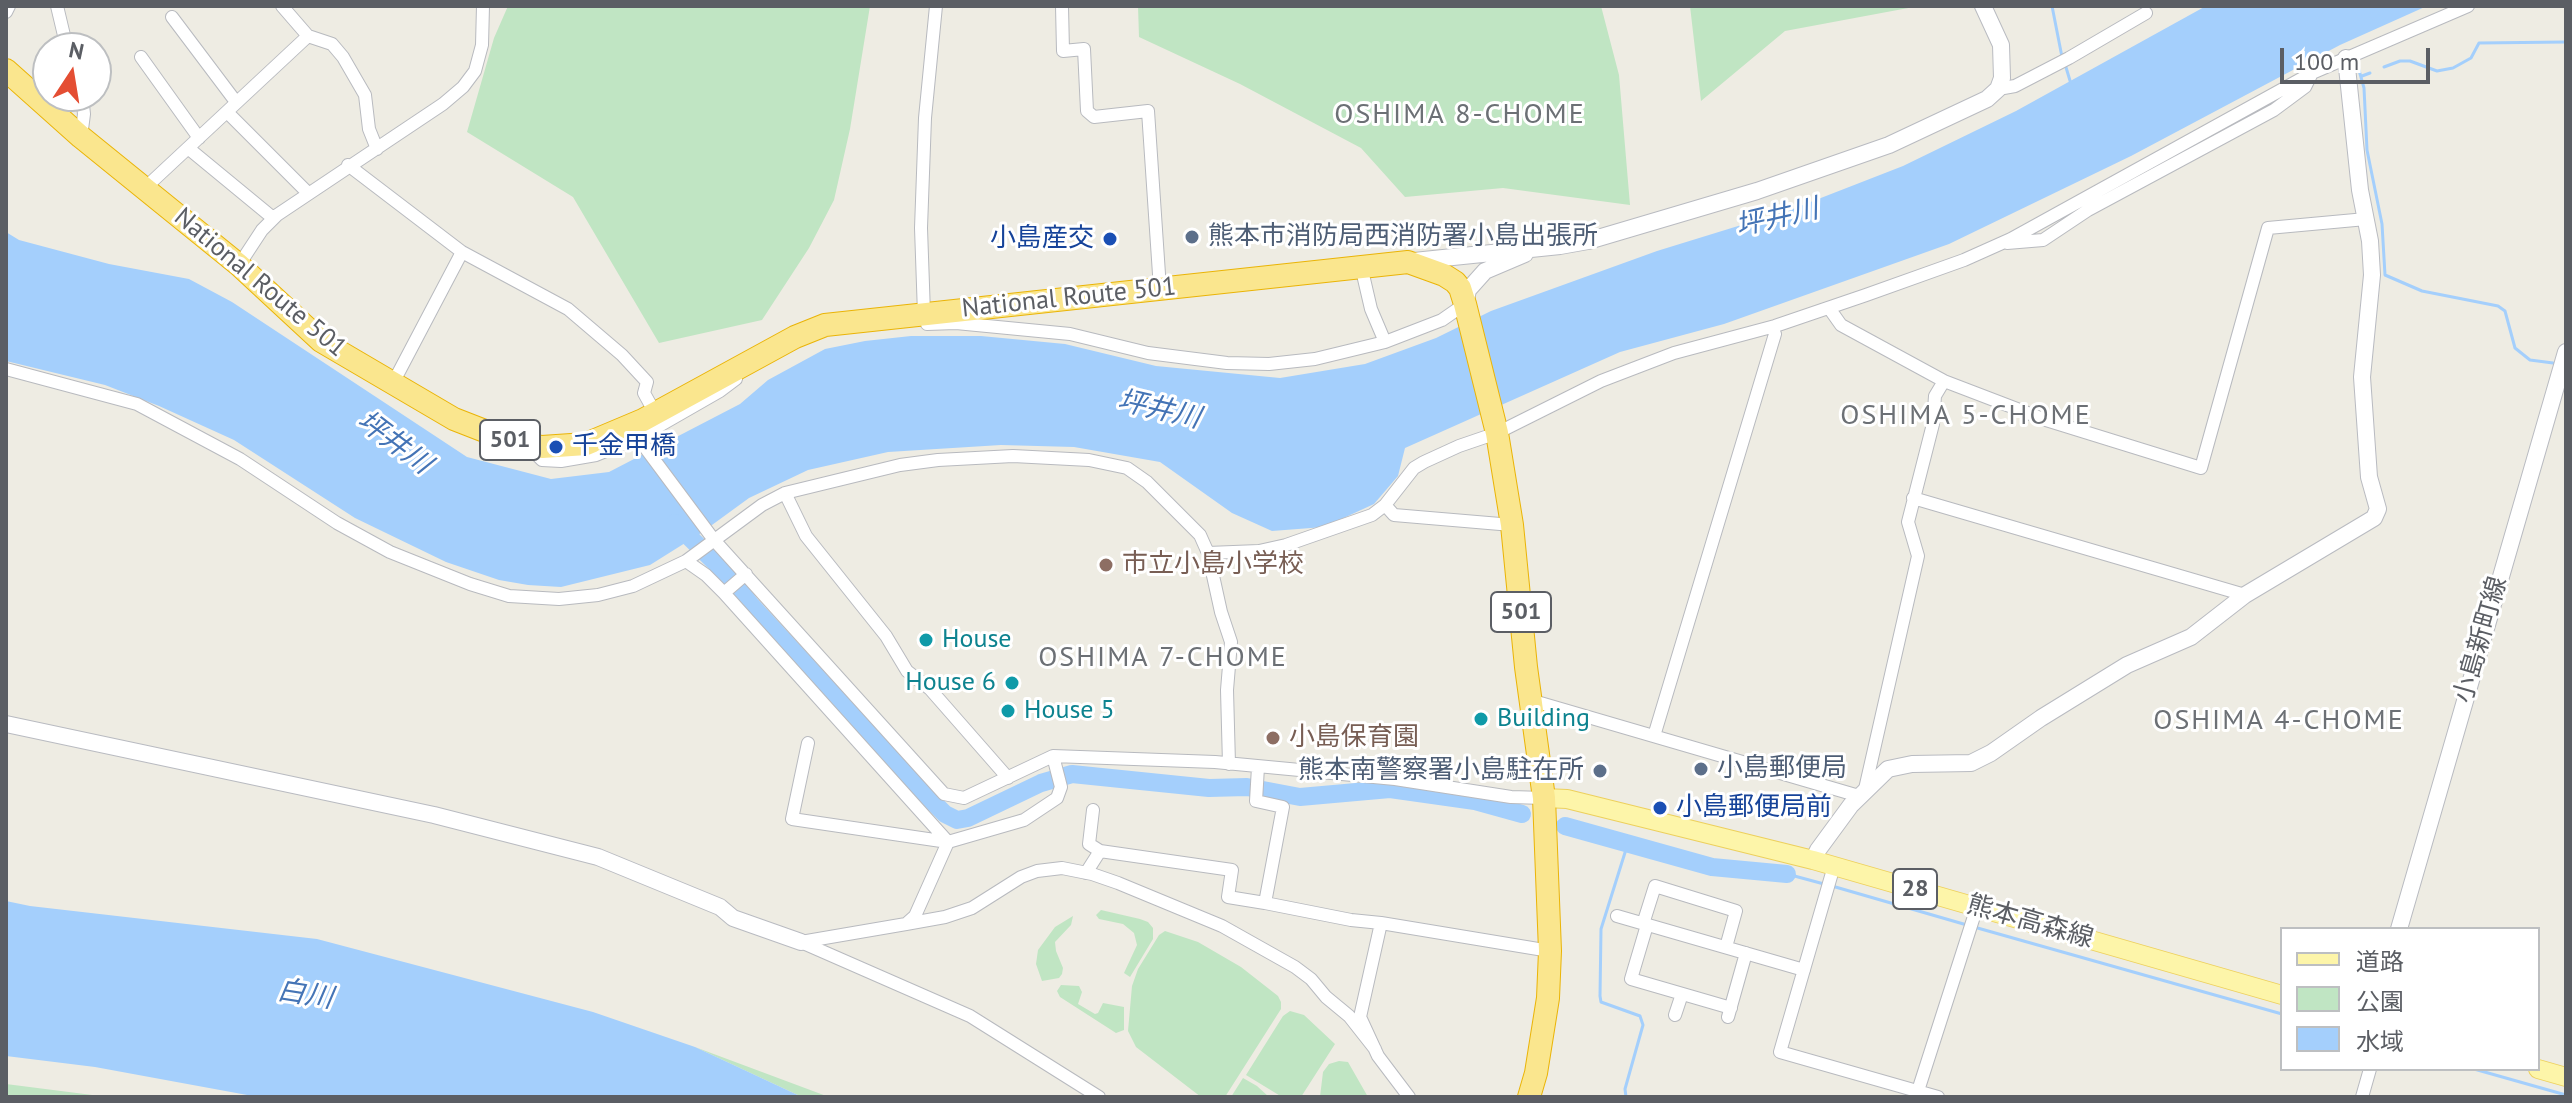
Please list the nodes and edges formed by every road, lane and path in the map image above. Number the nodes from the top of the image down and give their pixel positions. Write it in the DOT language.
graph roads {
  1 [pos="9,6"];
  2 [pos="57,6"];
  3 [pos="282,6"];
  4 [pos="483,6"];
  5 [pos="936,6"];
  6 [pos="1062,6"];
  7 [pos="1983,6"];
  8 [pos="2468,6"];
  9 [pos="6,12"];
  10 [pos="2146,13"];
  11 [pos="172,17"];
  12 [pos="63,32"];
  13 [pos="308,36"];
  14 [pos="141,57"];
  15 [pos="2346,58"];
  16 [pos="6,70"];
  17 [pos="1998,89"];
  18 [pos="232,107"];
  19 [pos="84,112"];
  20 [pos="81,137"];
  21 [pos="199,138"];
  22 [pos="188,148"];
  23 [pos="377,149"];
  24 [pos="348,165"];
  25 [pos="145,188"];
  26 [pos="308,193"];
  27 [pos="273,218"];
  28 [pos="2366,219"];
  29 [pos="1529,250"];
  30 [pos="462,252"];
  31 [pos="1408,262"];
  32 [pos="239,265"];
  33 [pos="1361,266"];
  34 [pos="1160,289"];
  35 [pos="1466,307"];
  36 [pos="1829,308"];
  37 [pos="924,314"];
  38 [pos="1775,334"];
  39 [pos="1385,342"];
  40 [pos="2566,354"];
  41 [pos="746,365"];
  42 [pos="6,369"];
  43 [pos="1944,381"];
  44 [pos="392,385"];
  45 [pos="655,413"];
  46 [pos="1496,430"];
  47 [pos="641,441"];
  48 [pos="531,445"];
  49 [pos="785,493"];
  50 [pos="1913,498"];
  51 [pos="1385,505"];
  52 [pos="1512,525"];
  53 [pos="711,539"];
  54 [pos="1208,553"];
  55 [pos="688,559"];
  56 [pos="746,574"];
  57 [pos="724,593"];
  58 [pos="2245,595"];
  59 [pos="1530,700"];
  60 [pos="6,724"];
  61 [pos="1654,736"];
  62 [pos="808,743"];
  63 [pos="1053,756"];
  64 [pos="1229,764"];
  65 [pos="1258,767"];
  66 [pos="1008,778"];
  67 [pos="1862,793"];
  68 [pos="1544,798"];
  69 [pos="1093,810"];
  70 [pos="948,842"];
  71 [pos="1100,851"];
  72 [pos="1813,860"];
  73 [pos="1834,866"];
  74 [pos="1086,873"];
  75 [pos="1265,903"];
  76 [pos="1977,907"];
  77 [pos="1617,916"];
  78 [pos="1381,923"];
  79 [pos="906,924"];
  80 [pos="1645,924"];
  81 [pos="2400,927"];
  82 [pos="801,942"];
  83 [pos="1726,947"];
  84 [pos="1550,951"];
  85 [pos="1746,953"];
  86 [pos="1804,970"];
  87 [pos="1682,994"];
  88 [pos="2280,994"];
  89 [pos="1675,1015"];
  90 [pos="1375,1049"];
  91 [pos="2540,1070"];
  92 [pos="2369,1071"];
  93 [pos="2566,1077"];
  94 [pos="1917,1094"];
  95 [pos="1099,1097"];
  96 [pos="1409,1097"];
  97 [pos="1529,1097"];
  98 [pos="1938,1097"];
  99 [pos="2362,1097"];
  1 -- 9 [label="street"];
  2 -- 12 [label="street"];
  3 -- 13 [label="street"];
  4 -- 23 [label="street"];
  5 -- 37 [label="street"];
  6 -- 34 [label="street"];
  7 -- 17 [label="street"];
  8 -- 15 [label="street"];
  10 -- 17 [label="street"];
  11 -- 18 [label="street"];
  13 -- 18 [label="street"];
  13 -- 23 [label="street"];
  14 -- 21 [label="street"];
  15 -- 28 [label="street"];
  15 -- 36 [label="street"];
  16 -- 20 [label="highway, National Route 501 / 501"];
  17 -- 29 [label="street"];
  18 -- 21 [label="street"];
  18 -- 26 [label="street"];
  19 -- 20 [label="street"];
  20 -- 25 [label="highway, National Route 501 / 501"];
  21 -- 22 [label="street"];
  22 -- 25 [label="street"];
  22 -- 27 [label="street"];
  23 -- 24 [label="street"];
  24 -- 26 [label="street"];
  24 -- 30 [label="street"];
  25 -- 32 [label="highway, National Route 501 / 501"];
  26 -- 27 [label="street"];
  27 -- 32 [label="street"];
  28 -- 43 [label="street"];
  28 -- 58 [label="street"];
  29 -- 31 [label="street"];
  29 -- 35 [label="street"];
  30 -- 44 [label="street"];
  30 -- 45 [label="street"];
  31 -- 33 [label="highway, National Route 501 / 501"];
  31 -- 35 [label="highway, National Route 501 / 501"];
  32 -- 44 [label="highway, National Route 501 / 501"];
  33 -- 34 [label="highway, National Route 501 / 501"];
  33 -- 39 [label="street"];
  34 -- 37 [label="highway, National Route 501 / 501"];
  35 -- 39 [label="street"];
  35 -- 46 [label="highway, National Route 501 / 501"];
  36 -- 43 [label="street"];
  36 -- 46 [label="street"];
  37 -- 41 [label="highway, National Route 501 / 501"];
  38 -- 61 [label="street"];
  39 -- 41 [label="street"];
  40 -- 81 [label="street, 小島新町線"];
  41 -- 45 [label="highway, National Route 501 / 501"];
  41 -- 47 [label="street"];
  42 -- 55 [label="street"];
  43 -- 50 [label="street"];
  44 -- 48 [label="highway, National Route 501 / 501"];
  45 -- 48 [label="highway, National Route 501 / 501"];
  46 -- 51 [label="street"];
  46 -- 52 [label="highway, National Route 501 / 501"];
  47 -- 48 [label="street"];
  47 -- 53 [label="street"];
  49 -- 53 [label="street"];
  49 -- 54 [label="street"];
  49 -- 66 [label="street"];
  50 -- 58 [label="street"];
  50 -- 67 [label="street"];
  51 -- 52 [label="street"];
  51 -- 54 [label="street"];
  52 -- 59 [label="highway, National Route 501 / 501"];
  53 -- 55 [label="street"];
  53 -- 56 [label="street"];
  54 -- 64 [label="street"];
  55 -- 57 [label="street"];
  56 -- 57 [label="street"];
  56 -- 66 [label="street"];
  57 -- 70 [label="street"];
  58 -- 67 [label="street"];
  59 -- 61 [label="street"];
  59 -- 68 [label="highway, National Route 501 / 501"];
  60 -- 82 [label="street"];
  61 -- 67 [label="street"];
  62 -- 70 [label="street"];
  63 -- 64 [label="street"];
  63 -- 66 [label="street"];
  63 -- 70 [label="street"];
  64 -- 65 [label="street"];
  65 -- 68 [label="street"];
  65 -- 75 [label="street"];
  67 -- 72 [label="street"];
  68 -- 72 [label="main road, 熊本高森線 / 28"];
  68 -- 84 [label="highway, National Route 501 / 501"];
  69 -- 71 [label="street"];
  70 -- 79 [label="street"];
  71 -- 74 [label="street"];
  71 -- 75 [label="street"];
  72 -- 73 [label="main road, 熊本高森線 / 28"];
  73 -- 76 [label="main road, 熊本高森線 / 28"];
  73 -- 86 [label="street"];
  74 -- 79 [label="street"];
  74 -- 90 [label="street"];
  75 -- 78 [label="street"];
  76 -- 88 [label="main road, 熊本高森線 / 28"];
  76 -- 94 [label="street"];
  77 -- 80 [label="street"];
  78 -- 84 [label="street"];
  78 -- 90 [label="street"];
  79 -- 82 [label="street"];
  80 -- 83 [label="street"];
  80 -- 83 [label="street"];
  80 -- 87 [label="street"];
  82 -- 95 [label="street"];
  83 -- 85 [label="street"];
  84 -- 97 [label="highway, National Route 501 / 501"];
  85 -- 86 [label="street"];
  85 -- 87 [label="street"];
  86 -- 94 [label="street"];
  87 -- 89 [label="street"];
  90 -- 96 [label="street"];
  91 -- 93 [label="main road"];
  92 -- 99 [label="street"];
  94 -- 98 [label="street"];
}
